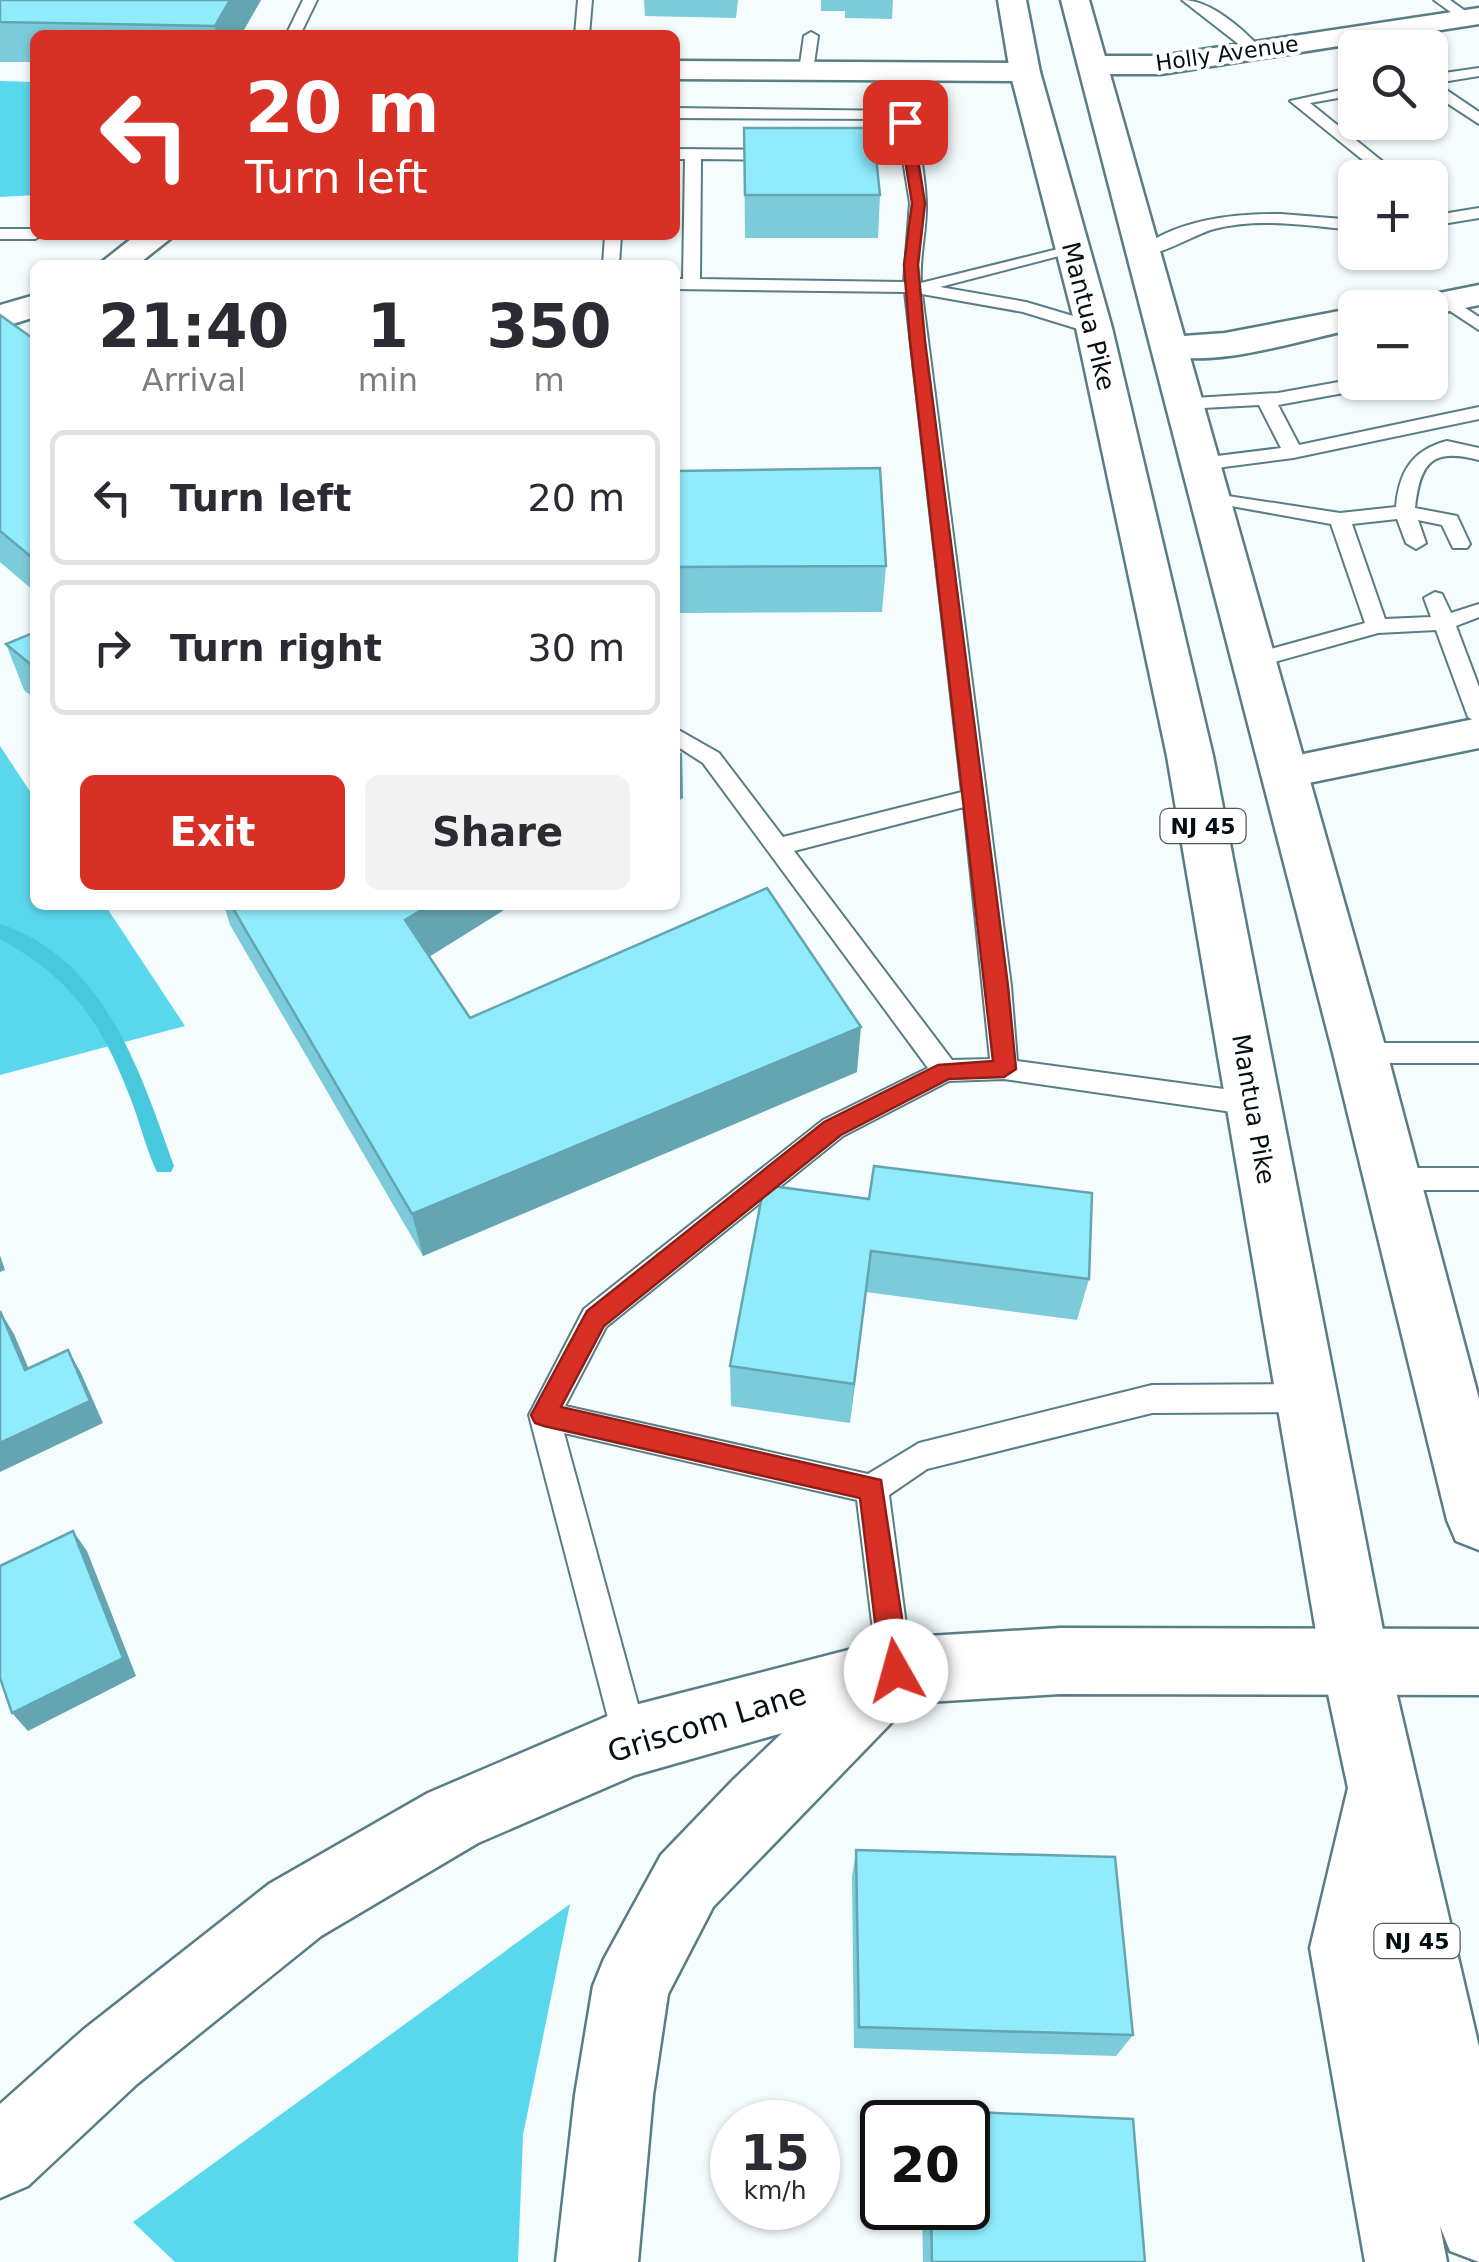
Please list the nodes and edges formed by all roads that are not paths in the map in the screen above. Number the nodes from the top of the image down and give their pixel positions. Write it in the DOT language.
graph roads {
  1 [pos="310,0"];
  2 [pos="585,0"];
  3 [pos="1012,0"];
  4 [pos="1075,0"];
  5 [pos="1189,0"];
  6 [pos="1442,0"];
  7 [pos="1474,17"];
  8 [pos="295,30"];
  9 [pos="582,30"];
  10 [pos="1417,30"];
  11 [pos="811,36"];
  12 [pos="1338,43"];
  13 [pos="1255,50"];
  14 [pos="1094,65"];
  15 [pos="680,70"];
  16 [pos="806,71"];
  17 [pos="1025,72"];
  18 [pos="1479,72"];
  19 [pos="1448,78"];
  20 [pos="1338,94"];
  21 [pos="1448,96"];
  22 [pos="680,113"];
  23 [pos="1479,119"];
  24 [pos="1338,132"];
  25 [pos="1348,140"];
  26 [pos="684,154"];
  27 [pos="793,155"];
  28 [pos="813,155"];
  29 [pos="913,155"];
  30 [pos="1373,160"];
  31 [pos="1479,213"];
  32 [pos="1448,218"];
  33 [pos="1338,224"];
  34 [pos="0,234"];
  35 [pos="30,234"];
  36 [pos="151,240"];
  37 [pos="1074,250"];
  38 [pos="1144,252"];
  39 [pos="122,260"];
  40 [pos="683,284"];
  41 [pos="912,287"];
  42 [pos="1463,298"];
  43 [pos="30,307"];
  44 [pos="0,317"];
  45 [pos="1338,321"];
  46 [pos="1479,325"];
  47 [pos="1094,328"];
  48 [pos="1169,346"];
  49 [pos="1338,388"];
  50 [pos="1266,400"];
  51 [pos="1184,403"];
  52 [pos="1479,414"];
  53 [pos="1292,452"];
  54 [pos="1479,454"];
  55 [pos="1205,480"];
  56 [pos="1404,512"];
  57 [pos="1364,516"];
  58 [pos="1340,519"];
  59 [pos="1373,543"];
  60 [pos="1416,543"];
  61 [pos="1460,544"];
  62 [pos="1392,598"];
  63 [pos="1435,598"];
  64 [pos="1479,610"];
  65 [pos="1444,624"];
  66 [pos="1402,625"];
  67 [pos="1377,626"];
  68 [pos="1479,646"];
  69 [pos="1454,650"];
  70 [pos="1254,660"];
  71 [pos="1479,717"];
  72 [pos="1479,733"];
  73 [pos="680,738"];
  74 [pos="1284,773"];
  75 [pos="973,797"];
  76 [pos="777,846"];
  77 [pos="1360,1053"];
  78 [pos="1479,1053"];
  79 [pos="1004,1069"];
  80 [pos="946,1071"];
  81 [pos="1254,1104"];
  82 [pos="1390,1178"];
  83 [pos="1479,1179"];
  84 [pos="1308,1398"];
  85 [pos="544,1415"];
  86 [pos="872,1489"];
  87 [pos="1479,1520"];
  88 [pos="1355,1662"];
  89 [pos="1479,1662"];
  90 [pos="896,1671"];
  91 [pos="631,1741"];
  92 [pos="1382,1782"];
  93 [pos="0,2158"];
  94 [pos="1479,2222"];
  95 [pos="597,2262"];
  96 [pos="1406,2262"];
  1 -- 8 [label="lane"];
  2 -- 9 [label="lane"];
  3 -- 17 [label="main road, Mantua Pike / NJ 45"];
  4 -- 14 [label="main road"];
  5 -- 13 [label="lane"];
  6 -- 7 [label="lane"];
  7 -- 10 [label="main road, Holly Avenue"];
  11 -- 16 [label="lane"];
  12 -- 13 [label="main road, Holly Avenue"];
  13 -- 14 [label="main road, Holly Avenue"];
  14 -- 38 [label="main road"];
  15 -- 16 [label="main road"];
  16 -- 17 [label="main road"];
  17 -- 37 [label="main road, Mantua Pike / NJ 45"];
  18 -- 19 [label="lane"];
  20 -- 24 [label="lane"];
  21 -- 23 [label="lane"];
  22 -- 29 [label="lane"];
  25 -- 30 [label="lane"];
  26 -- 27 [label="lane"];
  26 -- 40 [label="lane"];
  28 -- 29 [label="lane"];
  29 -- 41 [label="lane"];
  31 -- 32 [label="lane"];
  33 -- 38 [label="lane"];
  34 -- 35 [label="lane"];
  36 -- 39 [label="main road"];
  37 -- 41 [label="lane"];
  37 -- 47 [label="main road, Mantua Pike / NJ 45"];
  38 -- 48 [label="main road"];
  40 -- 41 [label="lane"];
  41 -- 47 [label="lane"];
  41 -- 75 [label="lane"];
  42 -- 46 [label="lane"];
  43 -- 44 [label="main road"];
  45 -- 48 [label="main road"];
  47 -- 81 [label="main road, Mantua Pike / NJ 45"];
  48 -- 51 [label="main road"];
  49 -- 50 [label="lane"];
  50 -- 51 [label="lane"];
  50 -- 53 [label="lane"];
  51 -- 55 [label="main road"];
  52 -- 53 [label="lane"];
  53 -- 55 [label="lane"];
  54 -- 56 [label="lane"];
  55 -- 58 [label="lane"];
  55 -- 70 [label="main road"];
  56 -- 57 [label="lane"];
  56 -- 60 [label="lane"];
  56 -- 61 [label="lane"];
  57 -- 58 [label="lane"];
  57 -- 59 [label="lane"];
  58 -- 67 [label="lane"];
  62 -- 66 [label="lane"];
  63 -- 65 [label="lane"];
  64 -- 65 [label="lane"];
  65 -- 66 [label="lane"];
  65 -- 69 [label="lane"];
  66 -- 67 [label="lane"];
  67 -- 69 [label="lane"];
  67 -- 70 [label="lane"];
  68 -- 69 [label="lane"];
  69 -- 71 [label="lane"];
  70 -- 74 [label="main road"];
  72 -- 74 [label="main road"];
  73 -- 76 [label="lane"];
  74 -- 77 [label="main road"];
  75 -- 76 [label="lane"];
  75 -- 79 [label="lane"];
  76 -- 80 [label="lane"];
  77 -- 78 [label="lane"];
  77 -- 82 [label="main road"];
  79 -- 80 [label="lane"];
  79 -- 81 [label="lane"];
  80 -- 85 [label="lane"];
  81 -- 84 [label="main road, Mantua Pike / NJ 45"];
  82 -- 83 [label="lane"];
  82 -- 87 [label="main road"];
  84 -- 86 [label="lane"];
  84 -- 88 [label="main road, Mantua Pike / NJ 45"];
  85 -- 86 [label="lane"];
  85 -- 91 [label="lane"];
  86 -- 90 [label="lane"];
  88 -- 89 [label="main road, Griscom Lane"];
  88 -- 90 [label="main road, Griscom Lane"];
  88 -- 92 [label="main road, Mantua Pike / NJ 45"];
  90 -- 91 [label="main road, Griscom Lane"];
  90 -- 95 [label="main road"];
  91 -- 93 [label="main road, Griscom Lane"];
  92 -- 94 [label="main road, Mantua Pike / NJ 45"];
  92 -- 96 [label="main road"];
}
